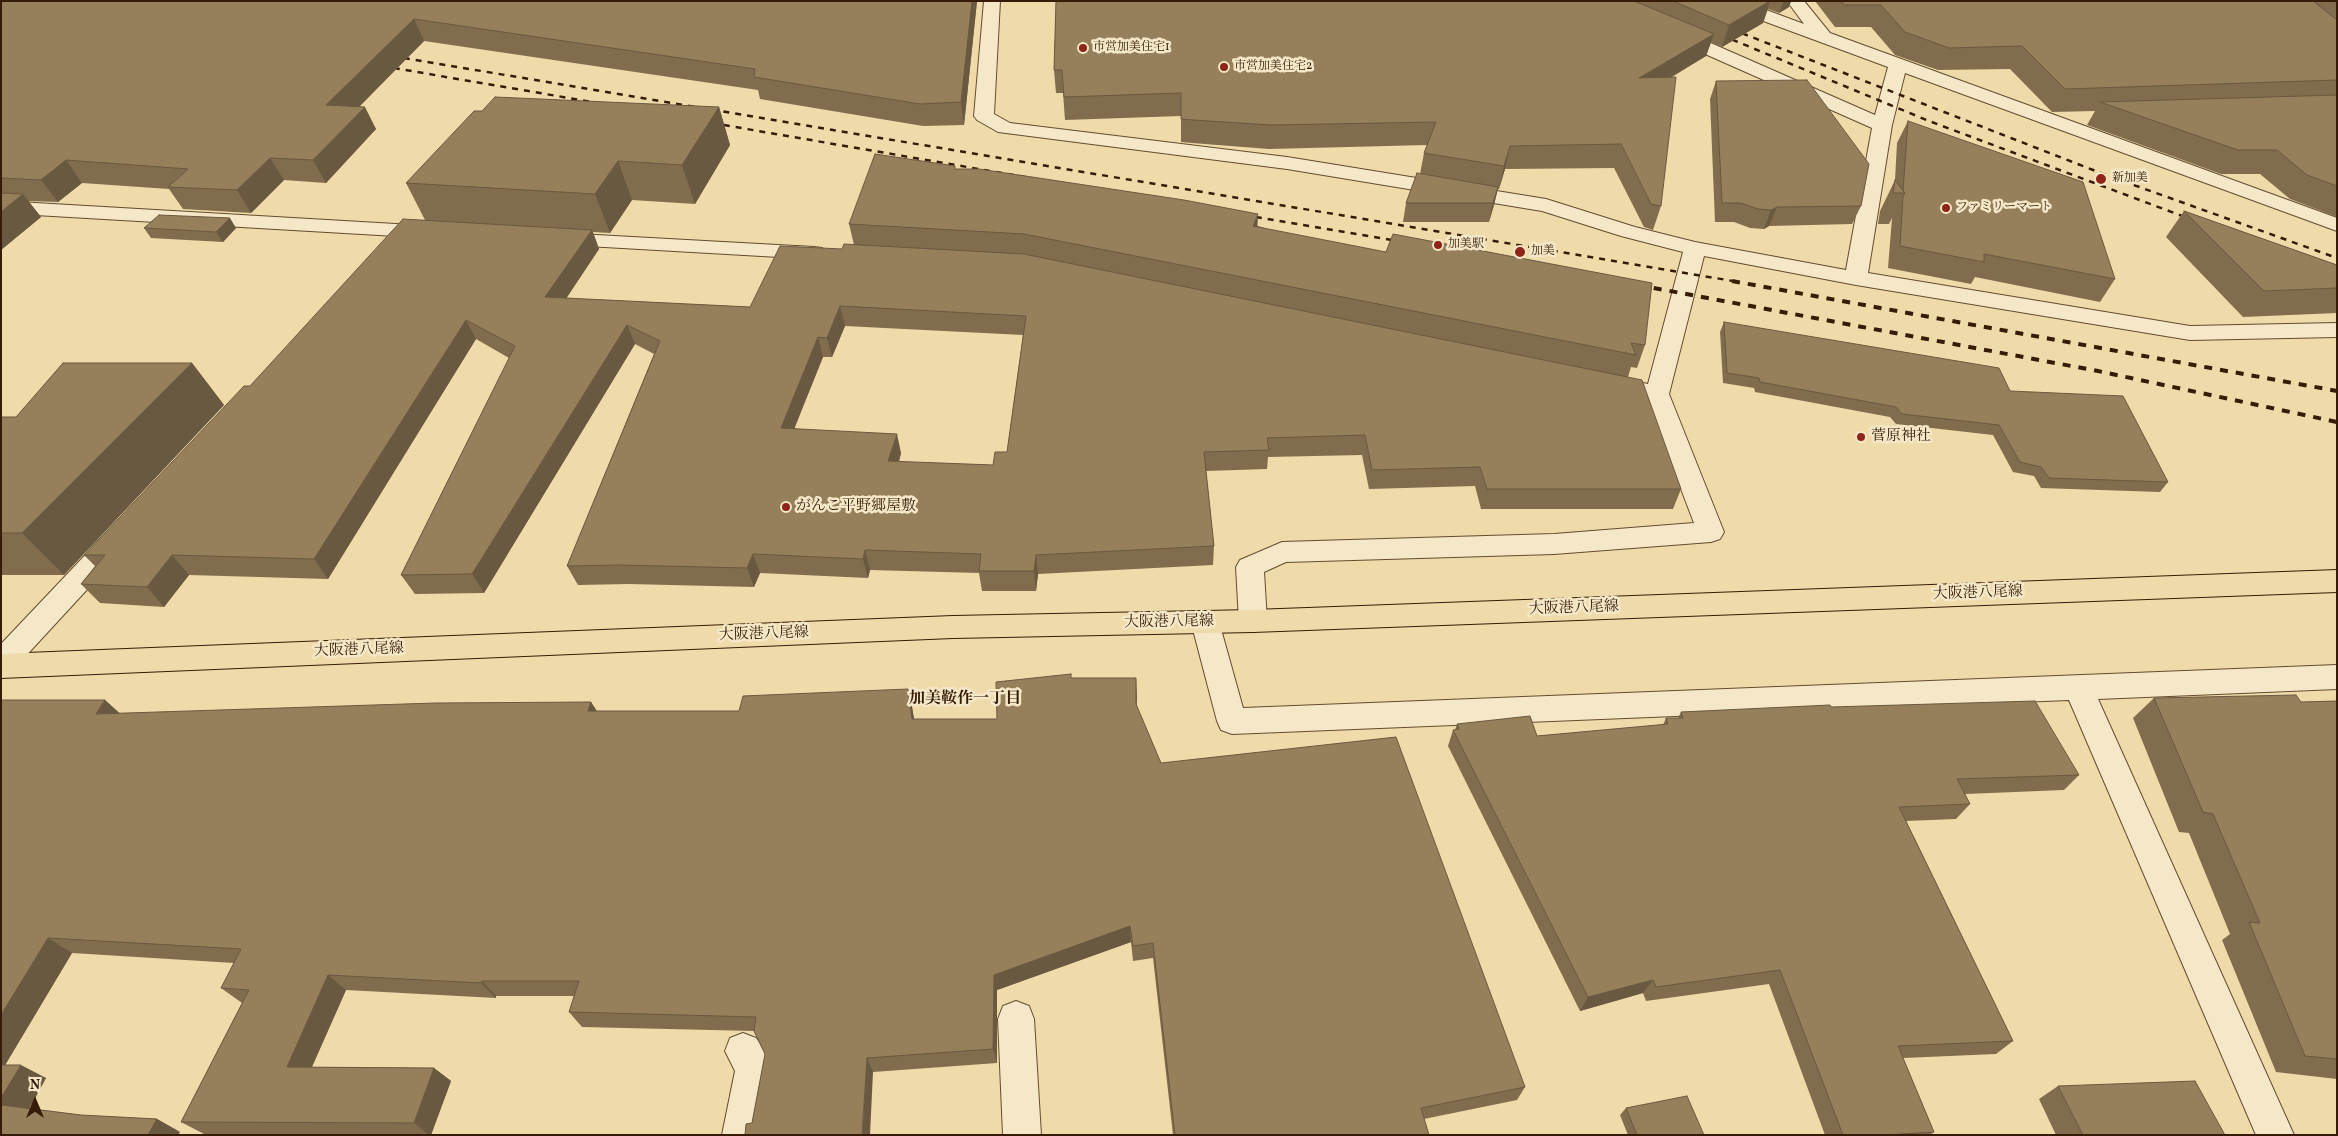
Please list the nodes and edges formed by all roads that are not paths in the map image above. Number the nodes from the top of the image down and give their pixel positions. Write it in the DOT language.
graph roads {
  1 [pos="992,1"];
  2 [pos="1726,1"];
  3 [pos="1795,1"];
  4 [pos="1656,27"];
  5 [pos="1826,39"];
  6 [pos="1898,65"];
  7 [pos="2091,117"];
  8 [pos="2042,118"];
  9 [pos="1882,125"];
  10 [pos="1,207"];
  11 [pos="2337,225"];
  12 [pos="404,230"];
  13 [pos="454,233"];
  14 [pos="542,238"];
  15 [pos="1695,248"];
  16 [pos="384,252"];
  17 [pos="838,254"];
  18 [pos="1856,278"];
  19 [pos="2337,330"];
  20 [pos="1589,380"];
  21 [pos="1657,394"];
  22 [pos="132,523"];
  23 [pos="2337,581"];
  24 [pos="1253,620"];
  25 [pos="1205,622"];
  26 [pos="1,665"];
  27 [pos="2337,677"];
  28 [pos="2078,687"];
  29 [pos="1016,1019"];
  30 [pos="743,1051"];
  31 [pos="741,1135"];
  32 [pos="1022,1135"];
  33 [pos="2275,1135"];
  1 -- 15 [label="street"];
  2 -- 5 [label="street"];
  3 -- 5 [label="street"];
  4 -- 9 [label="street"];
  5 -- 6 [label="street"];
  6 -- 8 [label="street"];
  6 -- 9 [label="street"];
  7 -- 8 [label="street"];
  8 -- 11 [label="street"];
  9 -- 18 [label="street"];
  10 -- 12 [label="street"];
  12 -- 13 [label="street"];
  12 -- 16 [label="street"];
  14 -- 17 [label="street"];
  15 -- 18 [label="street"];
  15 -- 21 [label="street"];
  18 -- 19 [label="street"];
  20 -- 21 [label="street"];
  21 -- 24 [label="street"];
  22 -- 26 [label="street"];
  23 -- 24 [label="main road, 大阪港八尾線"];
  24 -- 25 [label="main road, 大阪港八尾線"];
  25 -- 26 [label="main road, 大阪港八尾線"];
  25 -- 28 [label="street"];
  27 -- 28 [label="street"];
  28 -- 33 [label="street"];
  29 -- 32 [label="street"];
  30 -- 31 [label="street"];
}
